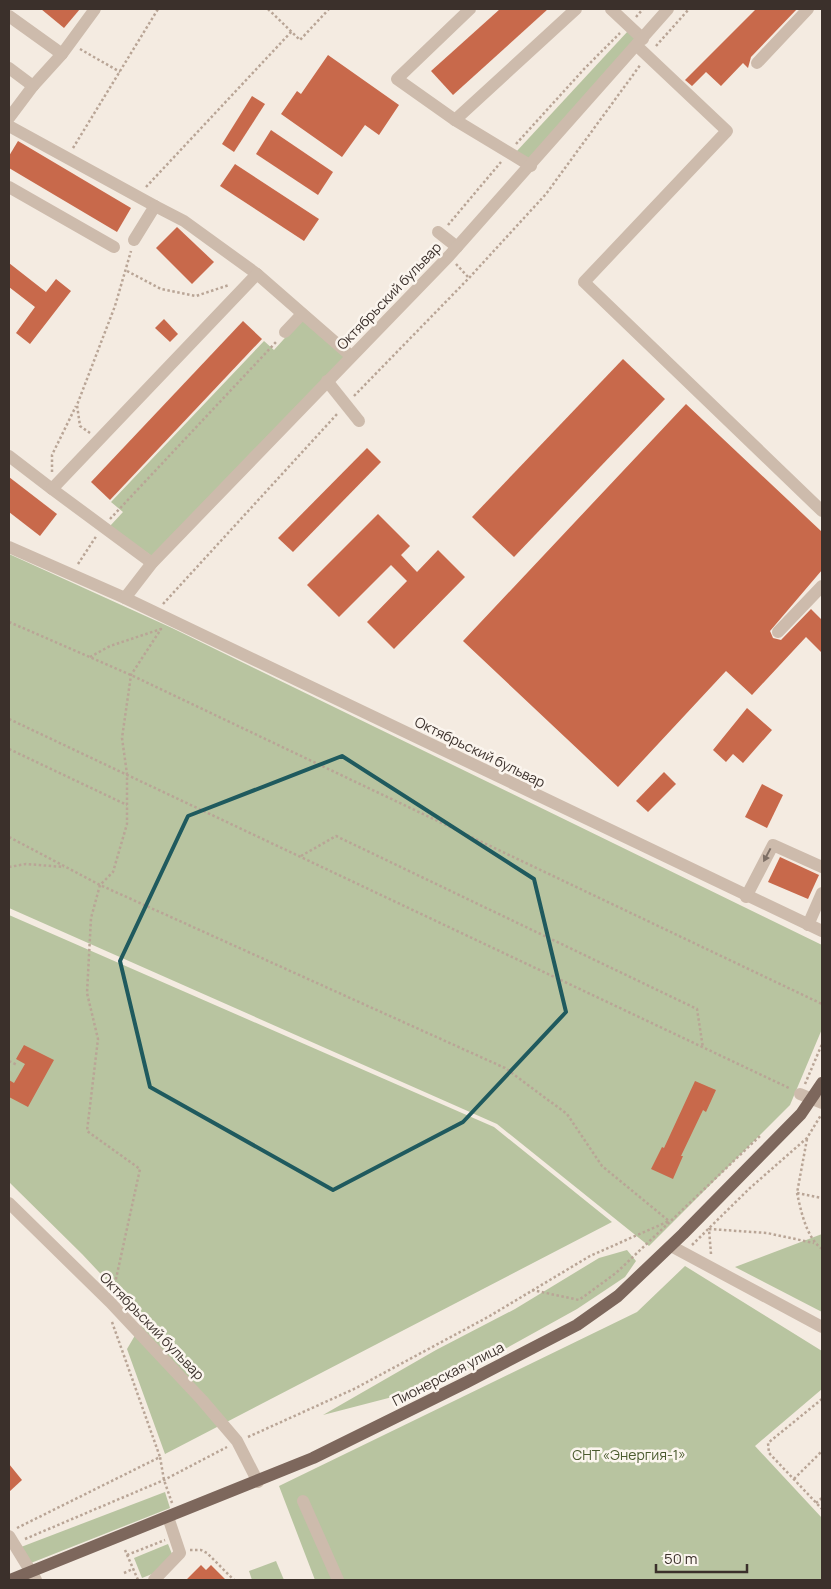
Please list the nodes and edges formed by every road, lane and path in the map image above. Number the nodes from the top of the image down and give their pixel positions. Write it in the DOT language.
graph roads {
  1 [pos="95,9"];
  2 [pos="158,9"];
  3 [pos="268,9"];
  4 [pos="329,9"];
  5 [pos="470,9"];
  6 [pos="576,9"];
  7 [pos="611,9"];
  8 [pos="643,9"];
  9 [pos="668,9"];
  10 [pos="689,9"];
  11 [pos="808,9"];
  12 [pos="9,16"];
  13 [pos="628,25"];
  14 [pos="292,31"];
  15 [pos="640,42"];
  16 [pos="70,43"];
  17 [pos="62,54"];
  18 [pos="647,56"];
  19 [pos="757,63"];
  20 [pos="9,68"];
  21 [pos="120,72"];
  22 [pos="33,86"];
  23 [pos="9,118"];
  24 [pos="456,120"];
  25 [pos="9,126"];
  26 [pos="509,152"];
  27 [pos="67,158"];
  28 [pos="531,166"];
  29 [pos="9,187"];
  30 [pos="137,196"];
  31 [pos="154,206"];
  32 [pos="439,233"];
  33 [pos="134,240"];
  34 [pos="114,247"];
  35 [pos="457,247"];
  36 [pos="127,271"];
  37 [pos="257,274"];
  38 [pos="236,282"];
  39 [pos="302,314"];
  40 [pos="285,332"];
  41 [pos="351,356"];
  42 [pos="327,381"];
  43 [pos="346,404"];
  44 [pos="76,405"];
  45 [pos="359,421"];
  46 [pos="98,440"];
  47 [pos="9,456"];
  48 [pos="52,488"];
  49 [pos="822,511"];
  50 [pos="103,527"];
  51 [pos="9,547"];
  52 [pos="152,563"];
  53 [pos="75,568"];
  54 [pos="822,586"];
  55 [pos="125,598"];
  56 [pos="160,607"];
  57 [pos="9,622"];
  58 [pos="778,632"];
  59 [pos="90,657"];
  60 [pos="131,675"];
  61 [pos="9,719"];
  62 [pos="9,748"];
  63 [pos="127,774"];
  64 [pos="127,806"];
  65 [pos="9,837"];
  66 [pos="301,856"];
  67 [pos="9,867"];
  68 [pos="65,867"];
  69 [pos="822,867"];
  70 [pos="100,885"];
  71 [pos="822,893"];
  72 [pos="746,897"];
  73 [pos="808,925"];
  74 [pos="822,931"];
  75 [pos="822,1004"];
  76 [pos="822,1044"];
  77 [pos="703,1048"];
  78 [pos="9,1061"];
  79 [pos="17,1065"];
  80 [pos="822,1083"];
  81 [pos="800,1094"];
  82 [pos="818,1101"];
  83 [pos="822,1114"];
  84 [pos="764,1133"];
  85 [pos="807,1138"];
  86 [pos="797,1193"];
  87 [pos="822,1198"];
  88 [pos="9,1203"];
  89 [pos="669,1222"];
  90 [pos="709,1229"];
  91 [pos="693,1243"];
  92 [pos="814,1243"];
  93 [pos="671,1246"];
  94 [pos="822,1249"];
  95 [pos="711,1259"];
  96 [pos="532,1290"];
  97 [pos="110,1302"];
  98 [pos="822,1327"];
  99 [pos="822,1399"];
  100 [pos="237,1441"];
  101 [pos="822,1451"];
  102 [pos="160,1457"];
  103 [pos="794,1479"];
  104 [pos="164,1480"];
  105 [pos="258,1482"];
  106 [pos="822,1498"];
  107 [pos="303,1501"];
  108 [pos="816,1503"];
  109 [pos="822,1509"];
  110 [pos="171,1511"];
  111 [pos="12,1537"];
  112 [pos="125,1550"];
  113 [pos="133,1569"];
  114 [pos="124,1573"];
  115 [pos="34,1576"];
  116 [pos="10,1580"];
  117 [pos="138,1580"];
  118 [pos="154,1580"];
  119 [pos="338,1580"];
  1 -- 16 [label="street"];
  2 -- 21 [label="path"];
  3 -- 14 [label="path"];
  4 -- 14 [label="path"];
  5 -- 24 [label="street"];
  6 -- 24 [label="street"];
  7 -- 13 [label="street"];
  8 -- 13 [label="path"];
  9 -- 15 [label="street, Октябрьский бульвар"];
  10 -- 18 [label="path"];
  11 -- 19 [label="street"];
  12 -- 17 [label="street"];
  13 -- 15 [label="street"];
  13 -- 26 [label="path"];
  14 -- 30 [label="path"];
  15 -- 18 [label="street"];
  15 -- 28 [label="street, Октябрьский бульвар"];
  16 -- 17 [label="street"];
  16 -- 21 [label="path"];
  17 -- 22 [label="street"];
  18 -- 43 [label="path"];
  18 -- 49 [label="street"];
  20 -- 22 [label="street"];
  21 -- 27 [label="path"];
  22 -- 23 [label="street"];
  24 -- 26 [label="street"];
  25 -- 27 [label="street"];
  26 -- 28 [label="street"];
  26 -- 32 [label="path"];
  27 -- 30 [label="street"];
  28 -- 35 [label="street, Октябрьский бульвар"];
  29 -- 34 [label="street"];
  30 -- 31 [label="street"];
  31 -- 33 [label="street"];
  31 -- 37 [label="street"];
  32 -- 35 [label="street"];
  33 -- 36 [label="path"];
  35 -- 41 [label="street, Октябрьский бульвар"];
  36 -- 38 [label="path"];
  36 -- 44 [label="path"];
  37 -- 39 [label="street"];
  37 -- 46 [label="street"];
  39 -- 40 [label="street"];
  39 -- 41 [label="street"];
  40 -- 50 [label="path"];
  41 -- 42 [label="street, Октябрьский бульвар"];
  42 -- 43 [label="street"];
  42 -- 52 [label="street, Октябрьский бульвар"];
  43 -- 45 [label="street"];
  43 -- 56 [label="path"];
  44 -- 46 [label="path"];
  44 -- 48 [label="path"];
  46 -- 48 [label="street"];
  47 -- 48 [label="street"];
  48 -- 50 [label="street"];
  50 -- 52 [label="street"];
  50 -- 53 [label="path"];
  51 -- 55 [label="street, Октябрьский бульвар"];
  52 -- 55 [label="street, Октябрьский бульвар"];
  54 -- 58 [label="street"];
  55 -- 72 [label="street, Октябрьский бульвар"];
  57 -- 59 [label="path"];
  59 -- 60 [label="path"];
  59 -- 60 [label="path"];
  60 -- 63 [label="path"];
  60 -- 75 [label="path"];
  61 -- 63 [label="path"];
  62 -- 64 [label="path"];
  63 -- 64 [label="path"];
  63 -- 66 [label="path"];
  64 -- 70 [label="path"];
  65 -- 68 [label="path"];
  66 -- 77 [label="path"];
  66 -- 77 [label="path"];
  67 -- 68 [label="path"];
  68 -- 70 [label="path"];
  69 -- 72 [label="street, one-way"];
  70 -- 89 [label="path"];
  70 -- 97 [label="path"];
  71 -- 73 [label="street"];
  72 -- 73 [label="street, Октябрьский бульвар"];
  73 -- 74 [label="street, Октябрьский бульвар"];
  76 -- 81 [label="path"];
  77 -- 81 [label="path"];
  78 -- 79 [label="path"];
  80 -- 82 [label="main road, Пионерская улица"];
  81 -- 82 [label="street"];
  82 -- 93 [label="main road, Пионерская улица"];
  83 -- 85 [label="path"];
  84 -- 89 [label="path"];
  85 -- 86 [label="path"];
  85 -- 90 [label="path"];
  86 -- 87 [label="path"];
  86 -- 92 [label="path"];
  88 -- 97 [label="street, Октябрьский бульвар"];
  89 -- 96 [label="path"];
  89 -- 96 [label="path"];
  90 -- 91 [label="path"];
  90 -- 92 [label="path"];
  90 -- 95 [label="path"];
  92 -- 94 [label="path"];
  93 -- 98 [label="street"];
  93 -- 105 [label="main road, Пионерская улица"];
  96 -- 100 [label="path"];
  97 -- 100 [label="street, Октябрьский бульвар"];
  97 -- 102 [label="path"];
  99 -- 103 [label="path"];
  100 -- 104 [label="path"];
  100 -- 105 [label="street, Октябрьский бульвар"];
  101 -- 103 [label="path"];
  102 -- 104 [label="path"];
  102 -- 111 [label="path"];
  103 -- 108 [label="path"];
  104 -- 110 [label="path"];
  104 -- 111 [label="path"];
  105 -- 110 [label="main road, Пионерская улица"];
  106 -- 108 [label="path"];
  107 -- 119 [label="street"];
  108 -- 109 [label="path"];
  110 -- 115 [label="main road, Пионерская улица"];
  110 -- 118 [label="street"];
  111 -- 115 [label="street"];
  112 -- 113 [label="path"];
  113 -- 114 [label="path"];
  113 -- 117 [label="path"];
  115 -- 116 [label="main road, Пионерская улица"];
}
